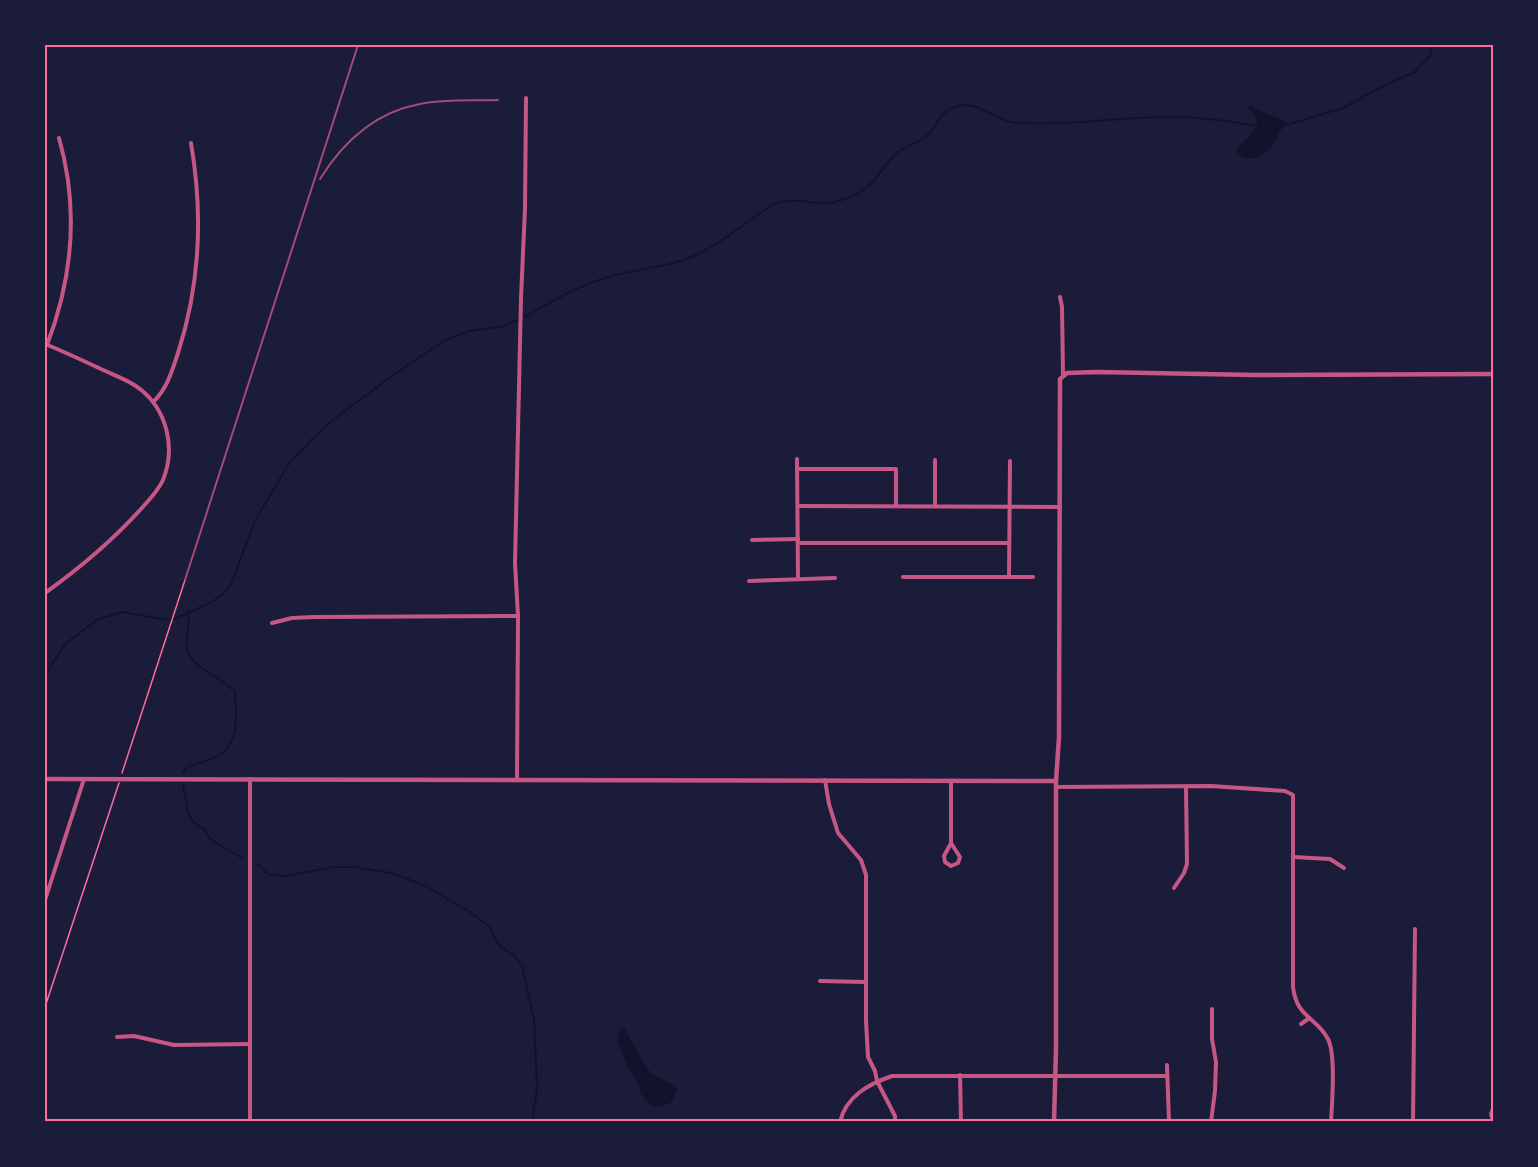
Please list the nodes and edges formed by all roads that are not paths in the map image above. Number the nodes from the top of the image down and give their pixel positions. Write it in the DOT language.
graph roads {
  1 [pos="526,98"];
  2 [pos="59,138"];
  3 [pos="191,143"];
  4 [pos="1060,297"];
  5 [pos="46,344"];
  6 [pos="1063,374"];
  7 [pos="1493,374"];
  8 [pos="153,402"];
  9 [pos="797,459"];
  10 [pos="935,460"];
  11 [pos="1010,461"];
  12 [pos="797,469"];
  13 [pos="798,506"];
  14 [pos="896,506"];
  15 [pos="936,506"];
  16 [pos="1009,507"];
  17 [pos="1060,507"];
  18 [pos="752,540"];
  19 [pos="798,541"];
  20 [pos="1010,543"];
  21 [pos="903,577"];
  22 [pos="1009,577"];
  23 [pos="1033,577"];
  24 [pos="835,578"];
  25 [pos="798,579"];
  26 [pos="749,581"];
  27 [pos="45,593"];
  28 [pos="518,616"];
  29 [pos="272,623"];
  30 [pos="45,779"];
  31 [pos="84,779"];
  32 [pos="250,779"];
  33 [pos="517,780"];
  34 [pos="825,780"];
  35 [pos="951,781"];
  36 [pos="1056,784"];
  37 [pos="1186,787"];
  38 [pos="951,843"];
  39 [pos="1293,857"];
  40 [pos="1344,868"];
  41 [pos="1174,888"];
  42 [pos="45,900"];
  43 [pos="1415,929"];
  44 [pos="820,981"];
  45 [pos="866,982"];
  46 [pos="1212,1009"];
  47 [pos="1308,1019"];
  48 [pos="1301,1024"];
  49 [pos="117,1037"];
  50 [pos="249,1044"];
  51 [pos="1167,1065"];
  52 [pos="960,1075"];
  53 [pos="1056,1075"];
  54 [pos="1167,1076"];
  55 [pos="877,1081"];
  56 [pos="1493,1109"];
  57 [pos="1493,1120"];
  58 [pos="250,1122"];
  59 [pos="840,1122"];
  60 [pos="895,1122"];
  61 [pos="961,1122"];
  62 [pos="1054,1122"];
  63 [pos="1169,1122"];
  64 [pos="1211,1122"];
  65 [pos="1331,1122"];
  66 [pos="1413,1122"];
  1 -- 28 [label="street"];
  2 -- 5 [label="street"];
  3 -- 8 [label="street"];
  4 -- 6 [label="street"];
  5 -- 8 [label="street"];
  6 -- 7 [label="street"];
  6 -- 17 [label="street"];
  8 -- 27 [label="street"];
  9 -- 12 [label="street"];
  10 -- 15 [label="street"];
  11 -- 16 [label="street"];
  12 -- 13 [label="street"];
  12 -- 14 [label="street"];
  13 -- 14 [label="street"];
  13 -- 19 [label="street"];
  14 -- 15 [label="street"];
  15 -- 16 [label="street"];
  16 -- 17 [label="street"];
  16 -- 20 [label="street"];
  17 -- 36 [label="street"];
  18 -- 19 [label="street"];
  19 -- 20 [label="street"];
  19 -- 25 [label="street"];
  20 -- 22 [label="street"];
  21 -- 22 [label="street"];
  22 -- 23 [label="street"];
  24 -- 25 [label="street"];
  25 -- 26 [label="street"];
  28 -- 29 [label="street"];
  28 -- 33 [label="street"];
  30 -- 31 [label="street"];
  31 -- 32 [label="street"];
  31 -- 42 [label="street"];
  32 -- 33 [label="street"];
  32 -- 50 [label="street"];
  33 -- 34 [label="street"];
  34 -- 35 [label="street"];
  34 -- 45 [label="street"];
  35 -- 36 [label="street"];
  35 -- 38 [label="street"];
  36 -- 37 [label="street"];
  36 -- 53 [label="street"];
  37 -- 39 [label="street"];
  37 -- 41 [label="street"];
  38 -- 38 [label="street"];
  39 -- 40 [label="street"];
  39 -- 47 [label="street"];
  43 -- 66 [label="street"];
  44 -- 45 [label="street"];
  45 -- 55 [label="street"];
  46 -- 64 [label="street"];
  47 -- 48 [label="street"];
  47 -- 65 [label="street"];
  49 -- 50 [label="street"];
  50 -- 58 [label="street"];
  51 -- 54 [label="street"];
  52 -- 53 [label="street"];
  52 -- 55 [label="street"];
  52 -- 61 [label="street"];
  53 -- 54 [label="street"];
  53 -- 62 [label="street"];
  54 -- 63 [label="street"];
  55 -- 59 [label="street"];
  55 -- 60 [label="street"];
  56 -- 57 [label="street"];
}
